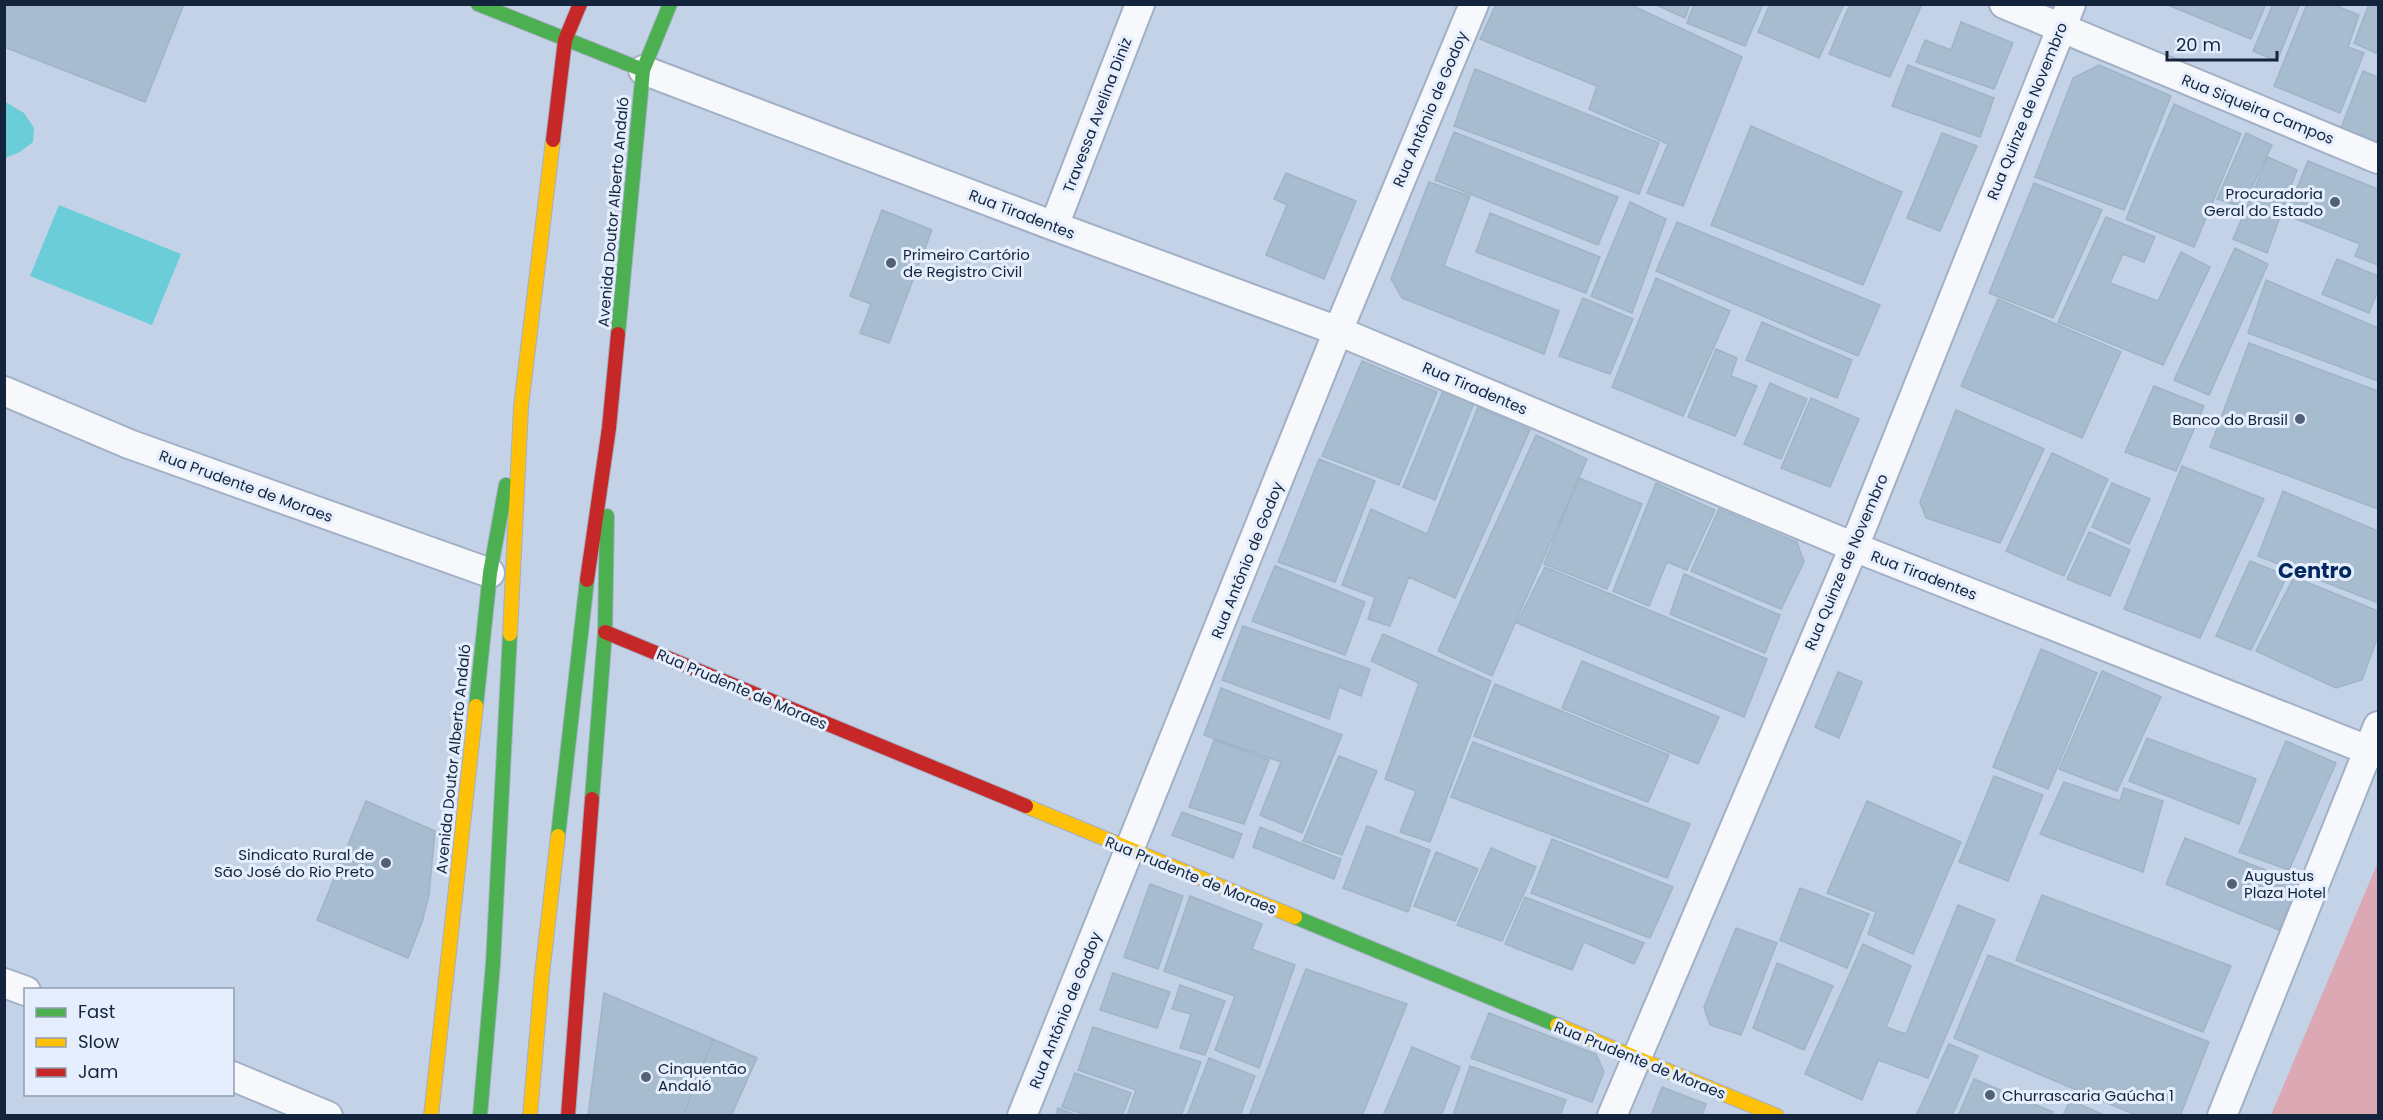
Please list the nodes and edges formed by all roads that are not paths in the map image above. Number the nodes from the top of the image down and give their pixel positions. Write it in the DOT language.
graph roads {
  1 [pos="478,4"];
  2 [pos="580,4"];
  3 [pos="670,4"];
  4 [pos="1140,4"];
  5 [pos="1474,4"];
  6 [pos="2004,4"];
  7 [pos="2065,16"];
  8 [pos="565,40"];
  9 [pos="644,70"];
  10 [pos="2379,159"];
  11 [pos="1054,226"];
  12 [pos="1338,331"];
  13 [pos="4,391"];
  14 [pos="521,407"];
  15 [pos="609,428"];
  16 [pos="1854,547"];
  17 [pos="490,573"];
  18 [pos="605,632"];
  19 [pos="2375,743"];
  20 [pos="1131,850"];
  21 [pos="4,983"];
  22 [pos="24,991"];
  23 [pos="1635,1058"];
  24 [pos="234,1077"];
  25 [pos="328,1116"];
  26 [pos="431,1116"];
  27 [pos="480,1116"];
  28 [pos="530,1116"];
  29 [pos="568,1116"];
  30 [pos="1022,1116"];
  31 [pos="1612,1116"];
  32 [pos="1777,1116"];
  33 [pos="2222,1116"];
  1 -- 8 [label="street, Rua Tiradentes"];
  2 -- 8 [label="street, Avenida Doutor Alberto Andaló"];
  3 -- 9 [label="street, Avenida Doutor Alberto Andaló"];
  4 -- 11 [label="street, Travessa Avelina Diniz"];
  5 -- 12 [label="street, Rua Antônio de Godoy"];
  6 -- 7 [label="street, Rua Siqueira Campos"];
  7 -- 10 [label="street, Rua Siqueira Campos"];
  7 -- 16 [label="street, Rua Quinze de Novembro"];
  8 -- 9 [label="street, Rua Tiradentes"];
  8 -- 14 [label="street, Avenida Doutor Alberto Andaló"];
  9 -- 11 [label="street, Rua Tiradentes"];
  9 -- 15 [label="street, Avenida Doutor Alberto Andaló"];
  11 -- 12 [label="street, Rua Tiradentes"];
  12 -- 16 [label="street, Rua Tiradentes"];
  12 -- 20 [label="street, Rua Antônio de Godoy"];
  13 -- 17 [label="street, Rua Prudente de Moraes"];
  14 -- 17 [label="street, Avenida Doutor Alberto Andaló"];
  14 -- 27 [label="street, Avenida Doutor Alberto Andaló"];
  15 -- 18 [label="street, Avenida Doutor Alberto Andaló"];
  15 -- 28 [label="street, Avenida Doutor Alberto Andaló"];
  16 -- 19 [label="street, Rua Tiradentes"];
  16 -- 23 [label="street, Rua Quinze de Novembro"];
  17 -- 26 [label="street, Avenida Doutor Alberto Andaló"];
  18 -- 20 [label="street, Rua Prudente de Moraes"];
  18 -- 29 [label="street, Avenida Doutor Alberto Andaló"];
  19 -- 33 [label="street"];
  20 -- 23 [label="street, Rua Prudente de Moraes"];
  20 -- 30 [label="street, Rua Antônio de Godoy"];
  21 -- 22 [label="street"];
  23 -- 31 [label="street, Rua Quinze de Novembro"];
  23 -- 32 [label="street, Rua Prudente de Moraes"];
  24 -- 25 [label="street"];
}
